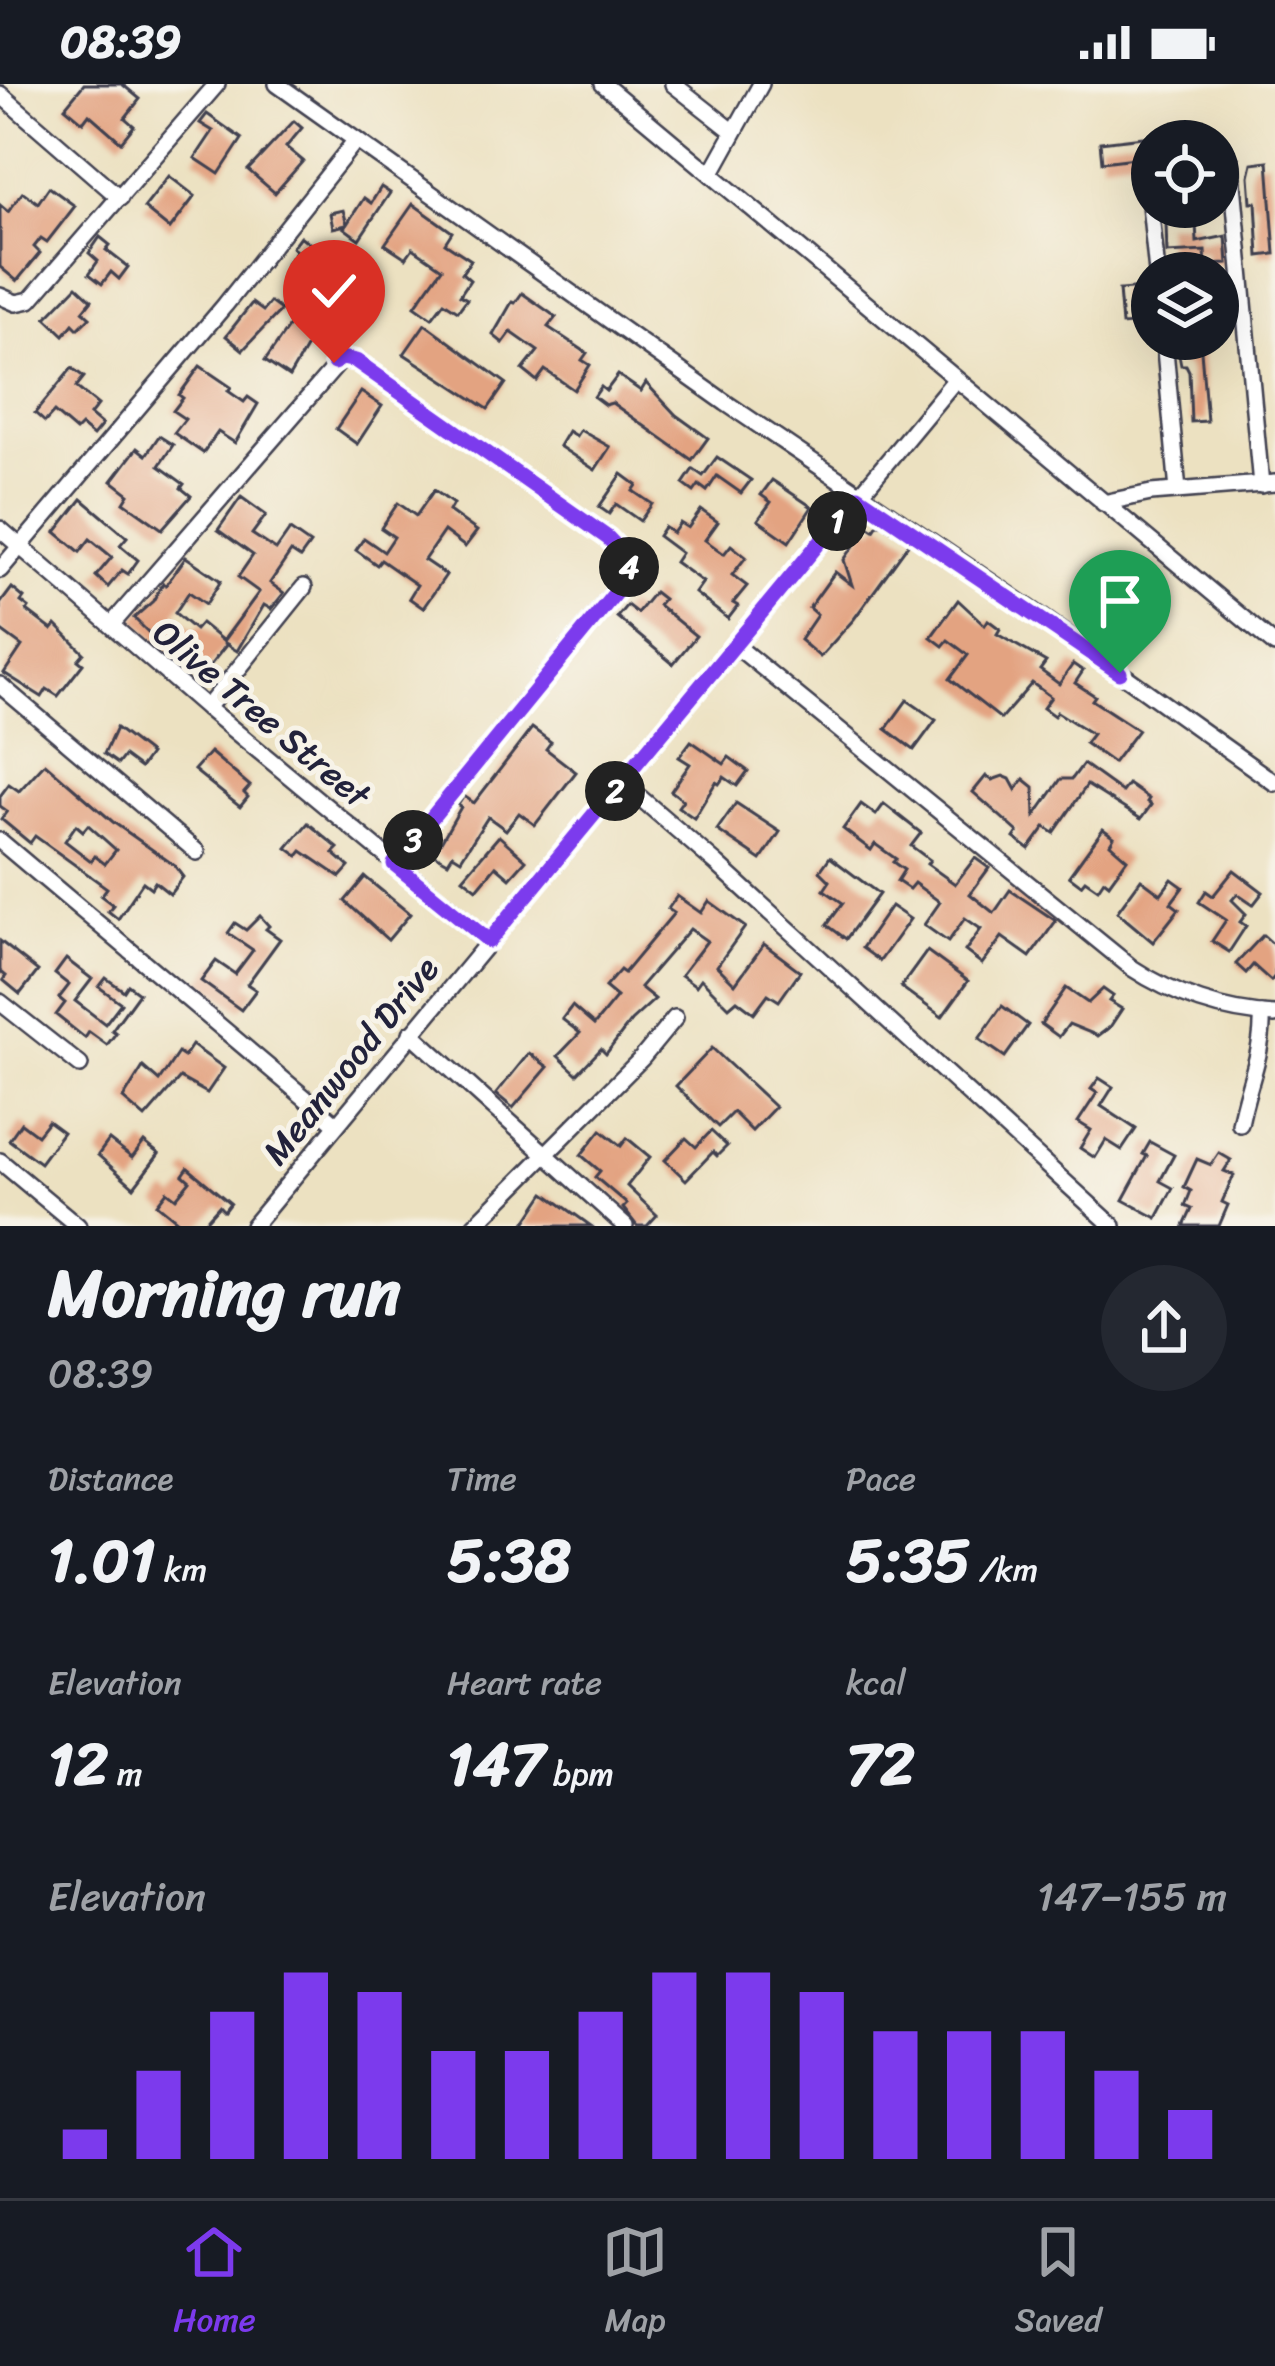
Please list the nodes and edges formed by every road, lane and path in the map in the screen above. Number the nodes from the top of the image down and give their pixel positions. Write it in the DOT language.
graph roads {
  1 [pos="217,84"];
  2 [pos="277,84"];
  3 [pos="603,84"];
  4 [pos="674,84"];
  5 [pos="761,84"];
  6 [pos="0,94"];
  7 [pos="734,132"];
  8 [pos="356,140"];
  9 [pos="711,174"];
  10 [pos="120,198"];
  11 [pos="1239,228"];
  12 [pos="0,296"];
  13 [pos="1165,360"];
  14 [pos="956,380"];
  15 [pos="1268,484"];
  16 [pos="1178,491"];
  17 [pos="858,496"];
  18 [pos="1103,503"];
  19 [pos="0,529"];
  20 [pos="20,545"];
  21 [pos="0,570"];
  22 [pos="304,587"];
  23 [pos="112,624"];
  24 [pos="735,645"];
  25 [pos="1275,645"];
  26 [pos="0,685"];
  27 [pos="207,708"];
  28 [pos="1275,782"];
  29 [pos="622,783"];
  30 [pos="0,842"];
  31 [pos="197,852"];
  32 [pos="394,864"];
  33 [pos="489,941"];
  34 [pos="0,1002"];
  35 [pos="1269,1015"];
  36 [pos="675,1018"];
  37 [pos="411,1033"];
  38 [pos="80,1065"];
  39 [pos="336,1124"];
  40 [pos="1240,1124"];
  41 [pos="546,1154"];
  42 [pos="0,1161"];
  43 [pos="78,1226"];
  44 [pos="253,1226"];
  45 [pos="474,1226"];
  46 [pos="625,1226"];
  47 [pos="1113,1226"];
  1 -- 10 [label="street"];
  2 -- 8 [label="street"];
  3 -- 9 [label="street"];
  4 -- 7 [label="street"];
  5 -- 7 [label="street"];
  6 -- 10 [label="street"];
  7 -- 9 [label="street"];
  8 -- 17 [label="street"];
  8 -- 20 [label="street"];
  9 -- 14 [label="street"];
  10 -- 12 [label="street"];
  11 -- 15 [label="street"];
  13 -- 16 [label="street"];
  14 -- 17 [label="street, Meanwood Drive"];
  14 -- 18 [label="street"];
  15 -- 16 [label="street"];
  16 -- 18 [label="street"];
  17 -- 24 [label="street, Meanwood Drive"];
  17 -- 28 [label="street"];
  18 -- 25 [label="street"];
  19 -- 20 [label="street, Olive Tree Street"];
  20 -- 21 [label="street"];
  20 -- 23 [label="street, Olive Tree Street"];
  22 -- 27 [label="street"];
  23 -- 27 [label="street, Olive Tree Street"];
  23 -- 32 [label="street"];
  24 -- 29 [label="street, Meanwood Drive"];
  24 -- 35 [label="street"];
  26 -- 31 [label="street"];
  27 -- 32 [label="street, Olive Tree Street"];
  29 -- 33 [label="street, Meanwood Drive"];
  29 -- 47 [label="street"];
  30 -- 39 [label="street"];
  32 -- 33 [label="street, Olive Tree Street"];
  33 -- 37 [label="street, Meanwood Drive"];
  34 -- 38 [label="street"];
  35 -- 40 [label="street"];
  36 -- 41 [label="street"];
  37 -- 39 [label="street, Meanwood Drive"];
  37 -- 41 [label="street"];
  39 -- 44 [label="street, Meanwood Drive"];
  41 -- 45 [label="street"];
  41 -- 46 [label="street"];
  42 -- 43 [label="street"];
}
